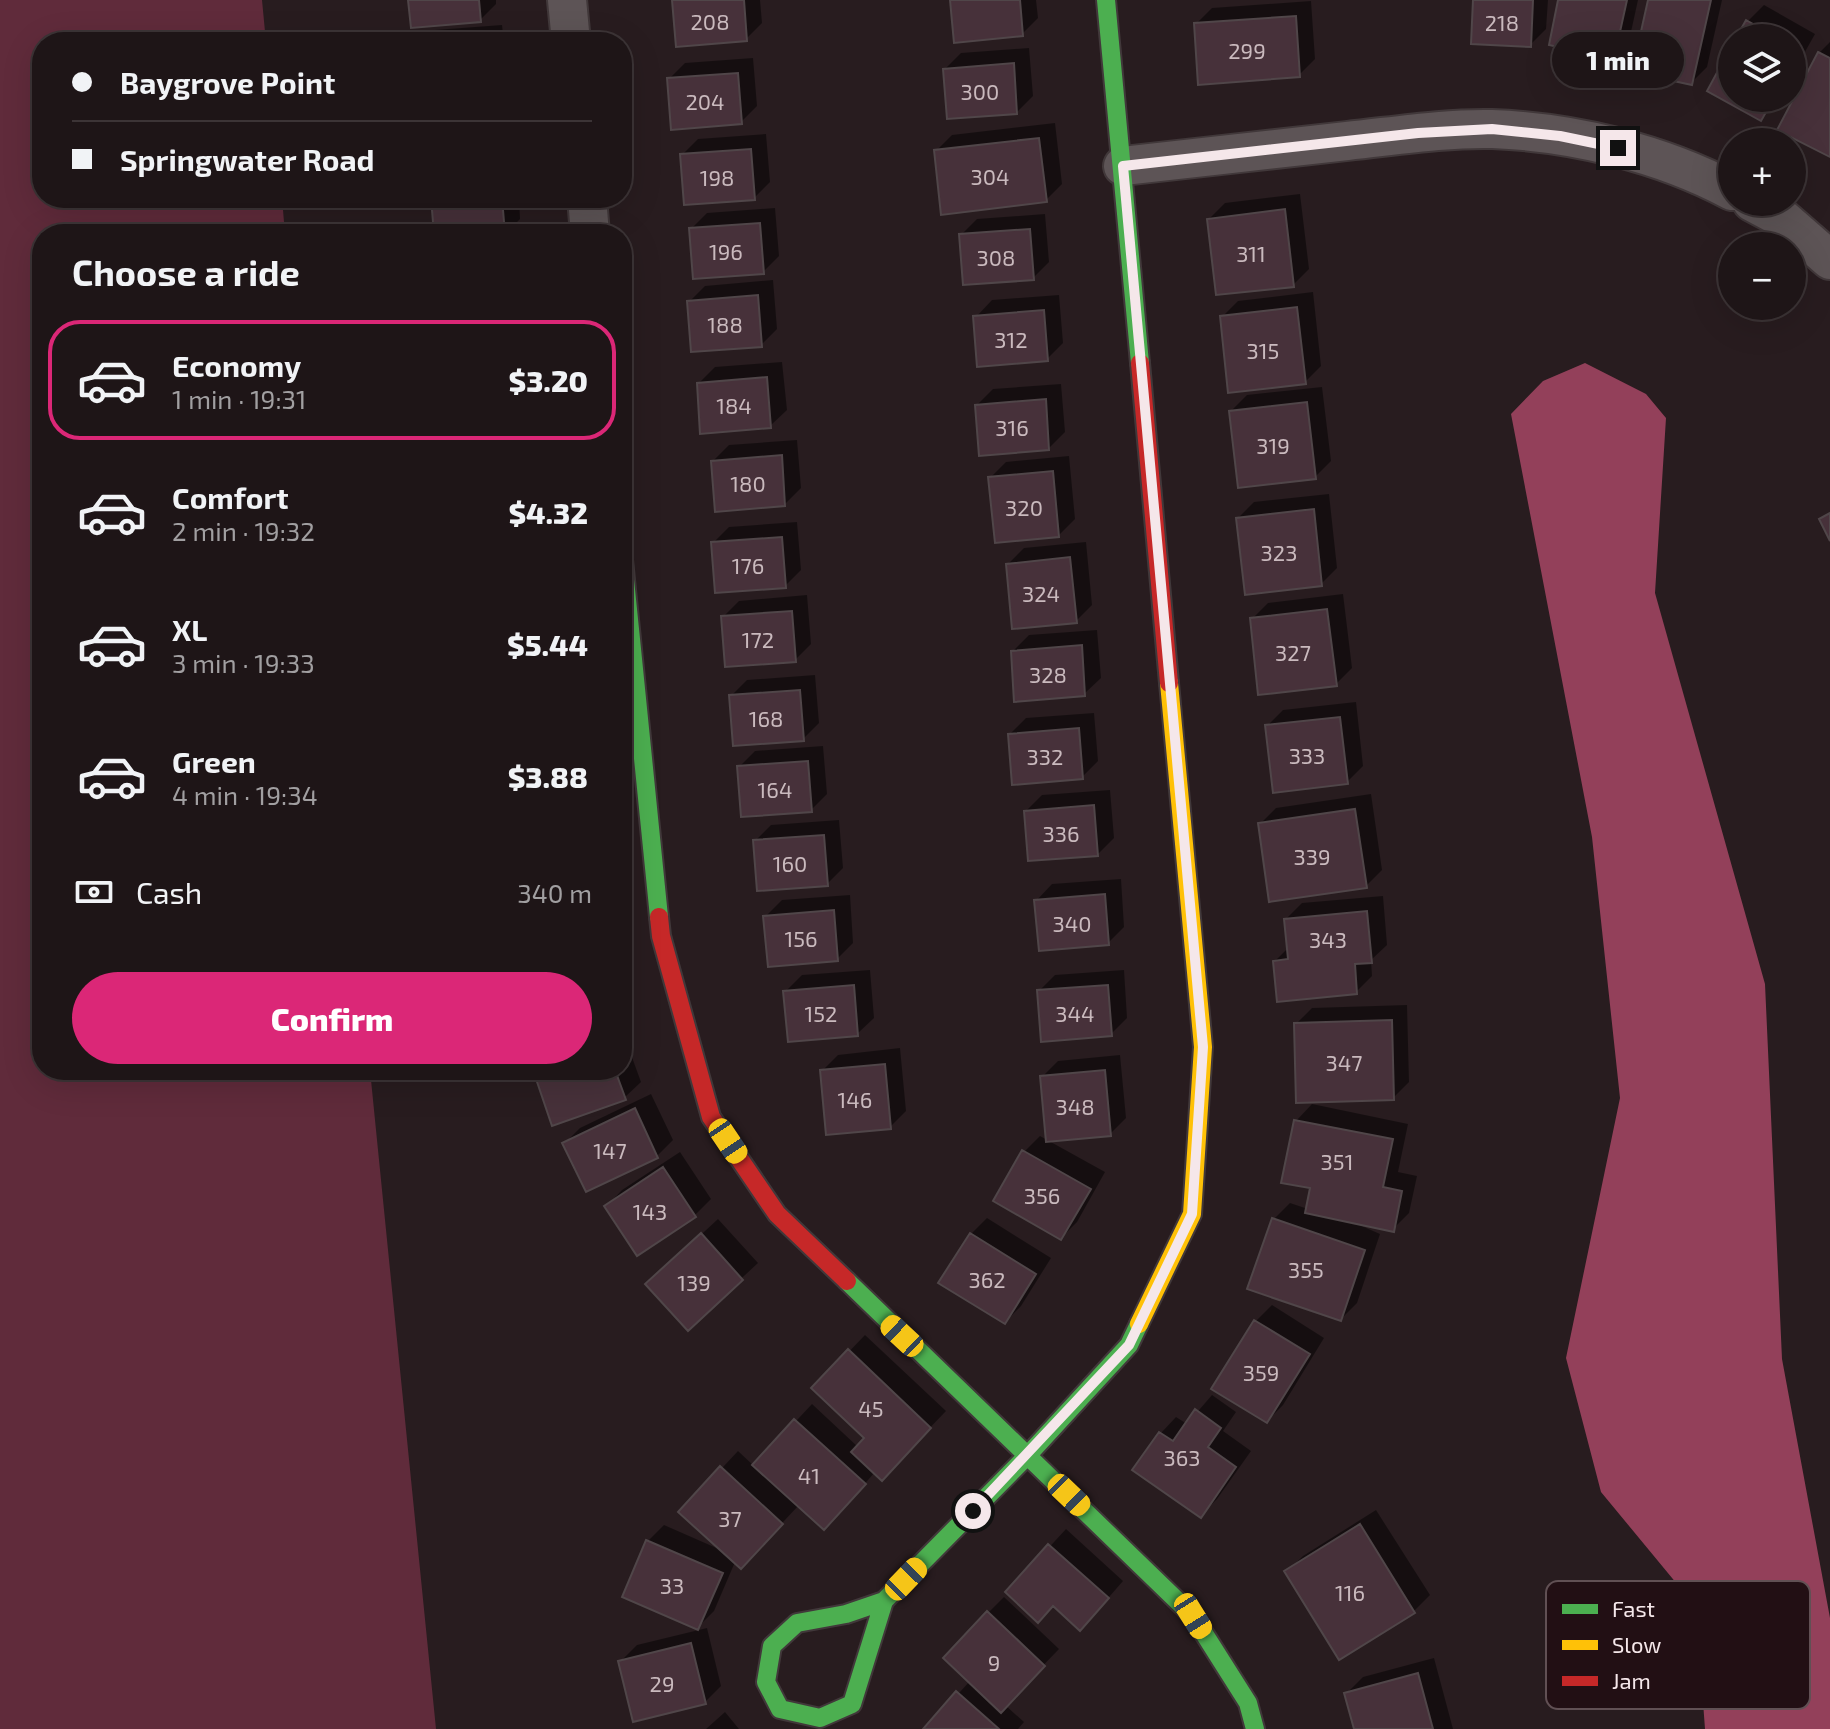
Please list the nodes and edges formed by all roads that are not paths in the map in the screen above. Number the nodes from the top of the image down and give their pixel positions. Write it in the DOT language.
graph roads {
  1 [pos="567,0"];
  2 [pos="1106,0"];
  3 [pos="570,32"];
  4 [pos="1123,166"];
  5 [pos="1718,186"];
  6 [pos="1778,216"];
  7 [pos="1830,260"];
  8 [pos="632,649"];
  9 [pos="1028,1455"];
  10 [pos="884,1601"];
  11 [pos="1255,1729"];
  1 -- 3 [label="street"];
  2 -- 4 [label="street"];
  4 -- 5 [label="street"];
  4 -- 9 [label="street"];
  6 -- 7 [label="street"];
  8 -- 9 [label="street"];
  9 -- 10 [label="street"];
  9 -- 11 [label="street"];
  10 -- 10 [label="street"];
}
